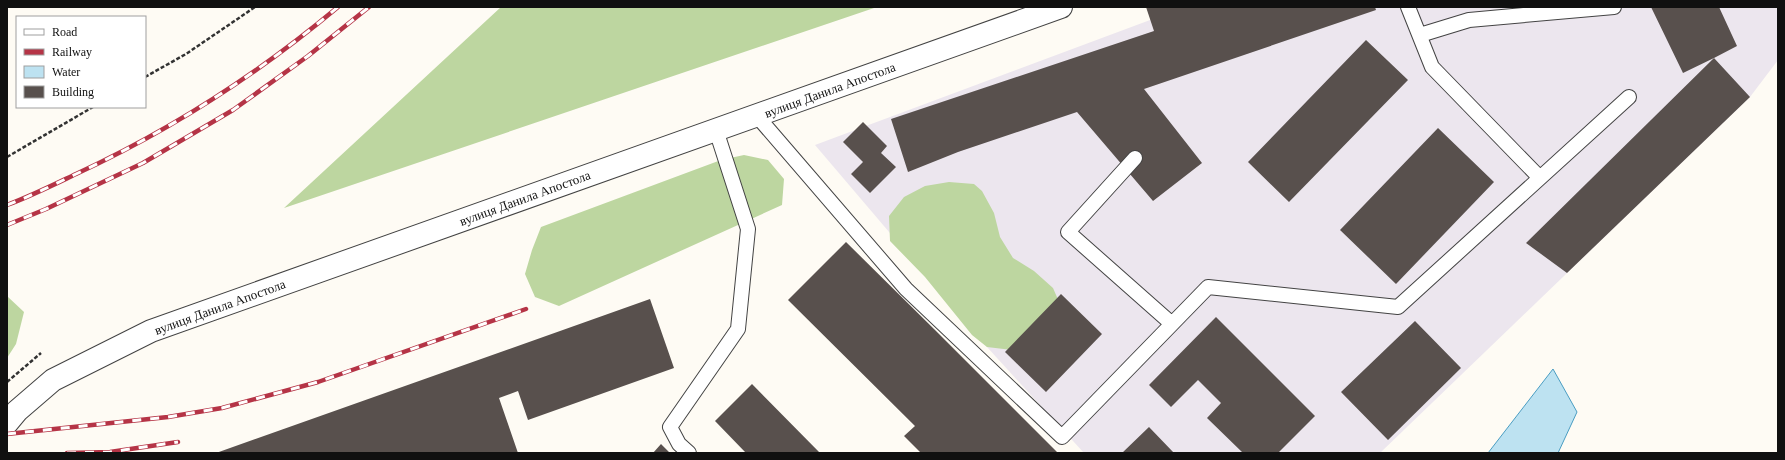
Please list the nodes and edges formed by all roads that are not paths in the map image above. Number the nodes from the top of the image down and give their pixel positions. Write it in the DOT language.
graph roads {
  1 [pos="1061,7"];
  2 [pos="1408,7"];
  3 [pos="1614,7"];
  4 [pos="1420,35"];
  5 [pos="1629,97"];
  6 [pos="757,116"];
  7 [pos="716,130"];
  8 [pos="1135,158"];
  9 [pos="1540,178"];
  10 [pos="1172,324"];
  11 [pos="7,423"];
  12 [pos="688,453"];
  1 -- 6 [label="street, вулиця Данила Апостола"];
  2 -- 4 [label="lane"];
  3 -- 4 [label="lane"];
  4 -- 9 [label="lane"];
  5 -- 9 [label="lane"];
  6 -- 7 [label="street, вулиця Данила Апостола"];
  6 -- 10 [label="lane"];
  7 -- 11 [label="street, вулиця Данила Апостола"];
  7 -- 12 [label="lane"];
  8 -- 10 [label="lane"];
  9 -- 10 [label="lane"];
}
